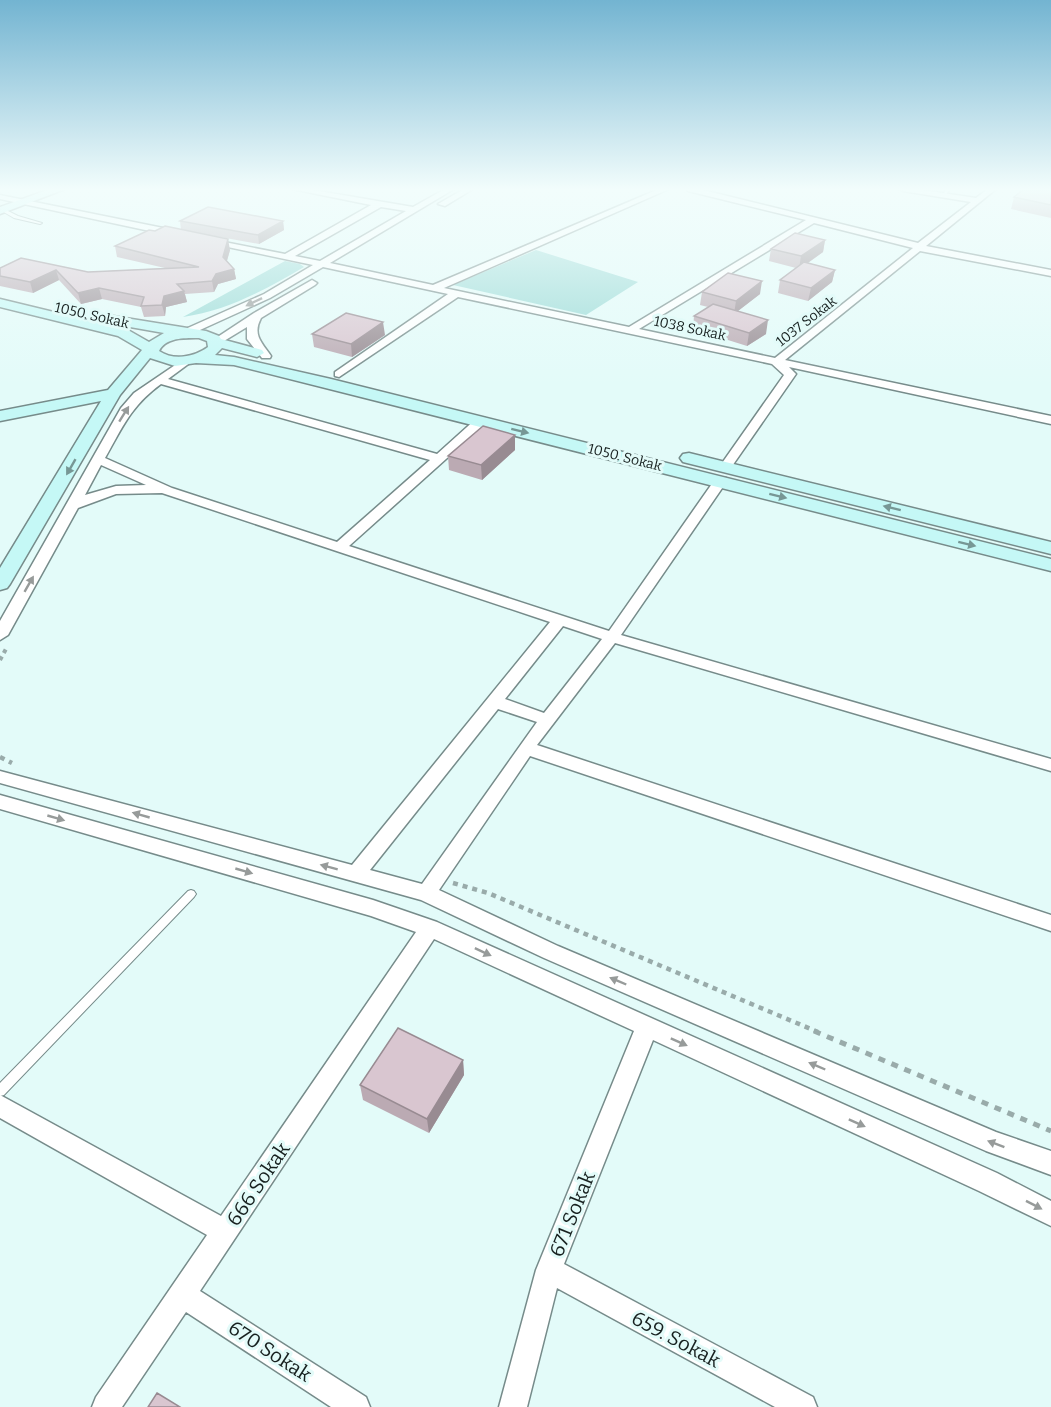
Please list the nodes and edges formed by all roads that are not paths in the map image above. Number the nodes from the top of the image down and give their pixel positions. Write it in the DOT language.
graph roads {
  1 [pos="281,255"];
  2 [pos="337,255"];
  3 [pos="512,255"];
  4 [pos="755,255"];
  5 [pos="913,255"];
  6 [pos="956,255"];
  7 [pos="288,256"];
  8 [pos="323,263"];
  9 [pos="344,264"];
  10 [pos="1051,273"];
  11 [pos="435,288"];
  12 [pos="0,293"];
  13 [pos="458,293"];
  14 [pos="0,303"];
  15 [pos="258,315"];
  16 [pos="629,331"];
  17 [pos="185,333"];
  18 [pos="215,342"];
  19 [pos="151,349"];
  20 [pos="266,356"];
  21 [pos="192,359"];
  22 [pos="776,362"];
  23 [pos="339,374"];
  24 [pos="160,380"];
  25 [pos="113,394"];
  26 [pos="0,416"];
  27 [pos="1051,420"];
  28 [pos="481,421"];
  29 [pos="98,459"];
  30 [pos="440,459"];
  31 [pos="723,474"];
  32 [pos="167,491"];
  33 [pos="74,505"];
  34 [pos="1051,548"];
  35 [pos="338,549"];
  36 [pos="1051,565"];
  37 [pos="2,578"];
  38 [pos="560,620"];
  39 [pos="0,634"];
  40 [pos="612,637"];
  41 [pos="494,701"];
  42 [pos="547,720"];
  43 [pos="526,748"];
  44 [pos="1051,765"];
  45 [pos="0,777"];
  46 [pos="0,802"];
  47 [pos="356,874"];
  48 [pos="426,893"];
  49 [pos="191,894"];
  50 [pos="1051,923"];
  51 [pos="430,928"];
  52 [pos="647,1027"];
  53 [pos="0,1091"];
  54 [pos="0,1106"];
  55 [pos="1051,1163"];
  56 [pos="1051,1214"];
  57 [pos="226,1232"];
  58 [pos="549,1270"];
  59 [pos="183,1295"];
  60 [pos="106,1407"];
  61 [pos="356,1407"];
  62 [pos="513,1407"];
  63 [pos="802,1407"];
  1 -- 7 [label="street, 1038 Sokak"];
  2 -- 8 [label="street"];
  3 -- 11 [label="street"];
  4 -- 16 [label="street"];
  5 -- 22 [label="street, 1037 Sokak"];
  6 -- 10 [label="street"];
  7 -- 8 [label="street, 1038 Sokak"];
  8 -- 9 [label="street, 1038 Sokak"];
  8 -- 17 [label="street, one-way"];
  9 -- 11 [label="street, 1038 Sokak"];
  9 -- 15 [label="street"];
  11 -- 13 [label="street, 1038 Sokak"];
  12 -- 17 [label="street, 1050. Sokak"];
  13 -- 16 [label="street, 1038 Sokak"];
  13 -- 23 [label="street"];
  14 -- 19 [label="street, 1050. Sokak"];
  15 -- 18 [label="street"];
  15 -- 20 [label="street"];
  16 -- 22 [label="street, 1038 Sokak"];
  17 -- 18 [label="street, 1050. Sokak"];
  17 -- 19 [label="street"];
  18 -- 20 [label="street, 1050. Sokak"];
  18 -- 21 [label="street"];
  19 -- 21 [label="street, 1050. Sokak"];
  19 -- 25 [label="street"];
  20 -- 23 [label="street, 1050. Sokak"];
  21 -- 24 [label="street"];
  21 -- 28 [label="street, 1050. Sokak"];
  22 -- 27 [label="street, 1038 Sokak"];
  22 -- 31 [label="street"];
  23 -- 31 [label="street, 1050. Sokak"];
  29 -- 24 [label="street, one-way"];
  24 -- 30 [label="street"];
  25 -- 26 [label="street"];
  25 -- 37 [label="street, one-way"];
  28 -- 30 [label="street"];
  28 -- 31 [label="street, 1050. Sokak, one-way"];
  29 -- 32 [label="street"];
  29 -- 33 [label="street"];
  30 -- 35 [label="street"];
  34 -- 31 [label="street, 1050. Sokak, one-way"];
  31 -- 36 [label="street, 1050. Sokak, one-way"];
  31 -- 40 [label="street"];
  32 -- 33 [label="street"];
  32 -- 35 [label="street"];
  39 -- 33 [label="street, one-way"];
  35 -- 38 [label="street"];
  38 -- 40 [label="street"];
  38 -- 41 [label="street"];
  40 -- 42 [label="street"];
  40 -- 44 [label="street"];
  41 -- 42 [label="street"];
  41 -- 47 [label="street"];
  42 -- 43 [label="street"];
  43 -- 48 [label="street"];
  43 -- 50 [label="street"];
  47 -- 45 [label="street, one-way"];
  46 -- 51 [label="street, one-way"];
  47 -- 48 [label="street"];
  55 -- 48 [label="street, one-way"];
  49 -- 53 [label="lane"];
  51 -- 52 [label="street, one-way"];
  51 -- 57 [label="street, 666 Sokak"];
  52 -- 56 [label="street, one-way"];
  52 -- 58 [label="street, 671 Sokak"];
  54 -- 57 [label="street"];
  57 -- 59 [label="street, 666 Sokak"];
  58 -- 62 [label="street, 671 Sokak"];
  58 -- 63 [label="street, 659. Sokak"];
  59 -- 60 [label="street, 666 Sokak"];
  59 -- 61 [label="street, 670 Sokak"];
}
